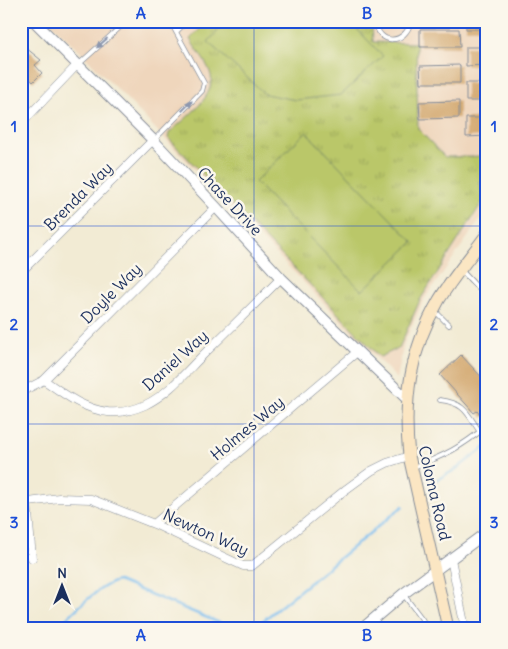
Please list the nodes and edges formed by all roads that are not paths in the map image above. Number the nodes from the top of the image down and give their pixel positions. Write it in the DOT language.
graph roads {
  1 [pos="34,21"];
  2 [pos="127,21"];
  3 [pos="170,21"];
  4 [pos="187,21"];
  5 [pos="376,21"];
  6 [pos="411,21"];
  7 [pos="176,32"];
  8 [pos="77,66"];
  9 [pos="21,124"];
  10 [pos="153,140"];
  11 [pos="216,207"];
  12 [pos="487,234"];
  13 [pos="461,270"];
  14 [pos="21,272"];
  15 [pos="281,278"];
  16 [pos="478,288"];
  17 [pos="434,310"];
  18 [pos="449,325"];
  19 [pos="357,352"];
  20 [pos="44,380"];
  21 [pos="21,392"];
  22 [pos="407,399"];
  23 [pos="440,400"];
  24 [pos="487,426"];
  25 [pos="480,432"];
  26 [pos="410,462"];
  27 [pos="24,503"];
  28 [pos="154,524"];
  29 [pos="487,532"];
  30 [pos="32,558"];
  31 [pos="451,559"];
  32 [pos="436,571"];
  33 [pos="403,594"];
  34 [pos="363,628"];
  35 [pos="427,628"];
  36 [pos="448,628"];
  37 [pos="465,628"];
  1 -- 8 [label="street, Chase Drive"];
  2 -- 8 [label="lane, one-way"];
  3 -- 7 [label="lane"];
  4 -- 7 [label="lane"];
  5 -- 6 [label="lane"];
  10 -- 7 [label="lane, one-way"];
  8 -- 9 [label="street"];
  8 -- 10 [label="street, Chase Drive"];
  10 -- 11 [label="street, Chase Drive"];
  10 -- 14 [label="street, Brenda Way"];
  11 -- 15 [label="street, Chase Drive"];
  11 -- 20 [label="street, Doyle Way"];
  12 -- 13 [label="main road, Coloma Road"];
  13 -- 16 [label="lane"];
  13 -- 17 [label="main road, Coloma Road"];
  15 -- 19 [label="street, Chase Drive"];
  15 -- 20 [label="street, Daniel Way"];
  17 -- 18 [label="lane"];
  17 -- 22 [label="main road, Coloma Road"];
  19 -- 22 [label="street, Chase Drive"];
  19 -- 28 [label="street, Holmes Way"];
  20 -- 21 [label="street, Doyle Way"];
  22 -- 26 [label="main road, Coloma Road"];
  23 -- 25 [label="lane"];
  24 -- 25 [label="lane"];
  25 -- 26 [label="lane"];
  26 -- 28 [label="street, Newton Way"];
  26 -- 32 [label="main road, Coloma Road"];
  27 -- 28 [label="street, Newton Way"];
  27 -- 30 [label="street"];
  29 -- 31 [label="street"];
  31 -- 32 [label="street"];
  31 -- 37 [label="street"];
  32 -- 33 [label="street"];
  32 -- 36 [label="main road, Coloma Road"];
  33 -- 34 [label="street"];
  33 -- 35 [label="lane"];
}
